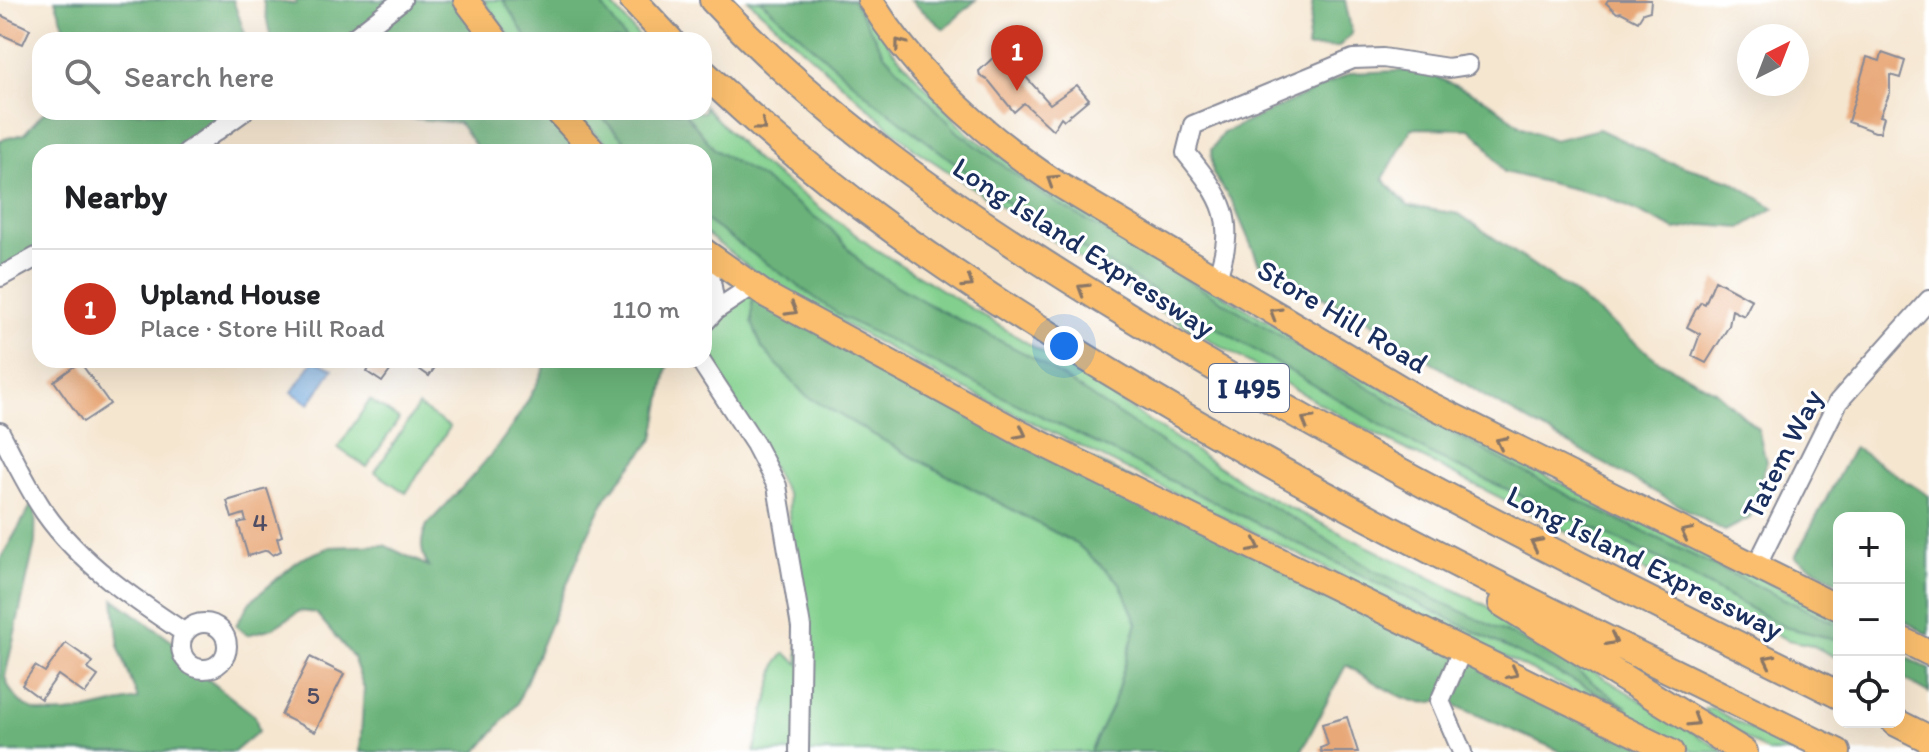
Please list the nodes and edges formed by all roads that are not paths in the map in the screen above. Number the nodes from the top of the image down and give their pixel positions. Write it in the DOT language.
graph roads {
  1 [pos="402,0"];
  2 [pos="466,0"];
  3 [pos="633,0"];
  4 [pos="713,0"];
  5 [pos="870,0"];
  6 [pos="361,32"];
  7 [pos="490,32"];
  8 [pos="663,32"];
  9 [pos="1468,65"];
  10 [pos="712,80"];
  11 [pos="232,120"];
  12 [pos="565,120"];
  13 [pos="198,144"];
  14 [pos="588,144"];
  15 [pos="712,257"];
  16 [pos="32,259"];
  17 [pos="0,277"];
  18 [pos="1217,278"];
  19 [pos="752,286"];
  20 [pos="1929,300"];
  21 [pos="712,315"];
  22 [pos="705,368"];
  23 [pos="0,432"];
  24 [pos="1293,477"];
  25 [pos="1756,567"];
  26 [pos="1833,605"];
  27 [pos="185,633"];
  28 [pos="1905,641"];
  29 [pos="1463,648"];
  30 [pos="1929,653"];
  31 [pos="1833,692"];
  32 [pos="1905,727"];
  33 [pos="1929,739"];
  34 [pos="1459,751"];
  35 [pos="799,752"];
  36 [pos="1671,752"];
  37 [pos="1744,752"];
  38 [pos="1837,752"];
  1 -- 6 [label="street"];
  2 -- 7 [label="main road"];
  3 -- 8 [label="highway"];
  31 -- 4 [label="highway, Long Island Expressway / I 495, one-way"];
  18 -- 5 [label="main road, Store Hill Road, one-way"];
  9 -- 18 [label="street"];
  10 -- 24 [label="highway, I 495, one-way"];
  11 -- 13 [label="street"];
  12 -- 14 [label="main road"];
  15 -- 19 [label="main road"];
  16 -- 17 [label="street"];
  25 -- 18 [label="main road, Store Hill Road, one-way"];
  19 -- 21 [label="street"];
  19 -- 29 [label="main road, one-way"];
  20 -- 25 [label="street, Tatem Way"];
  22 -- 35 [label="street"];
  23 -- 27 [label="street"];
  24 -- 37 [label="highway, one-way"];
  24 -- 38 [label="highway, I 495, one-way"];
  25 -- 26 [label="main road, Store Hill Road"];
  28 -- 30 [label="main road"];
  29 -- 34 [label="street"];
  29 -- 36 [label="main road, one-way"];
  32 -- 33 [label="highway"];
}
